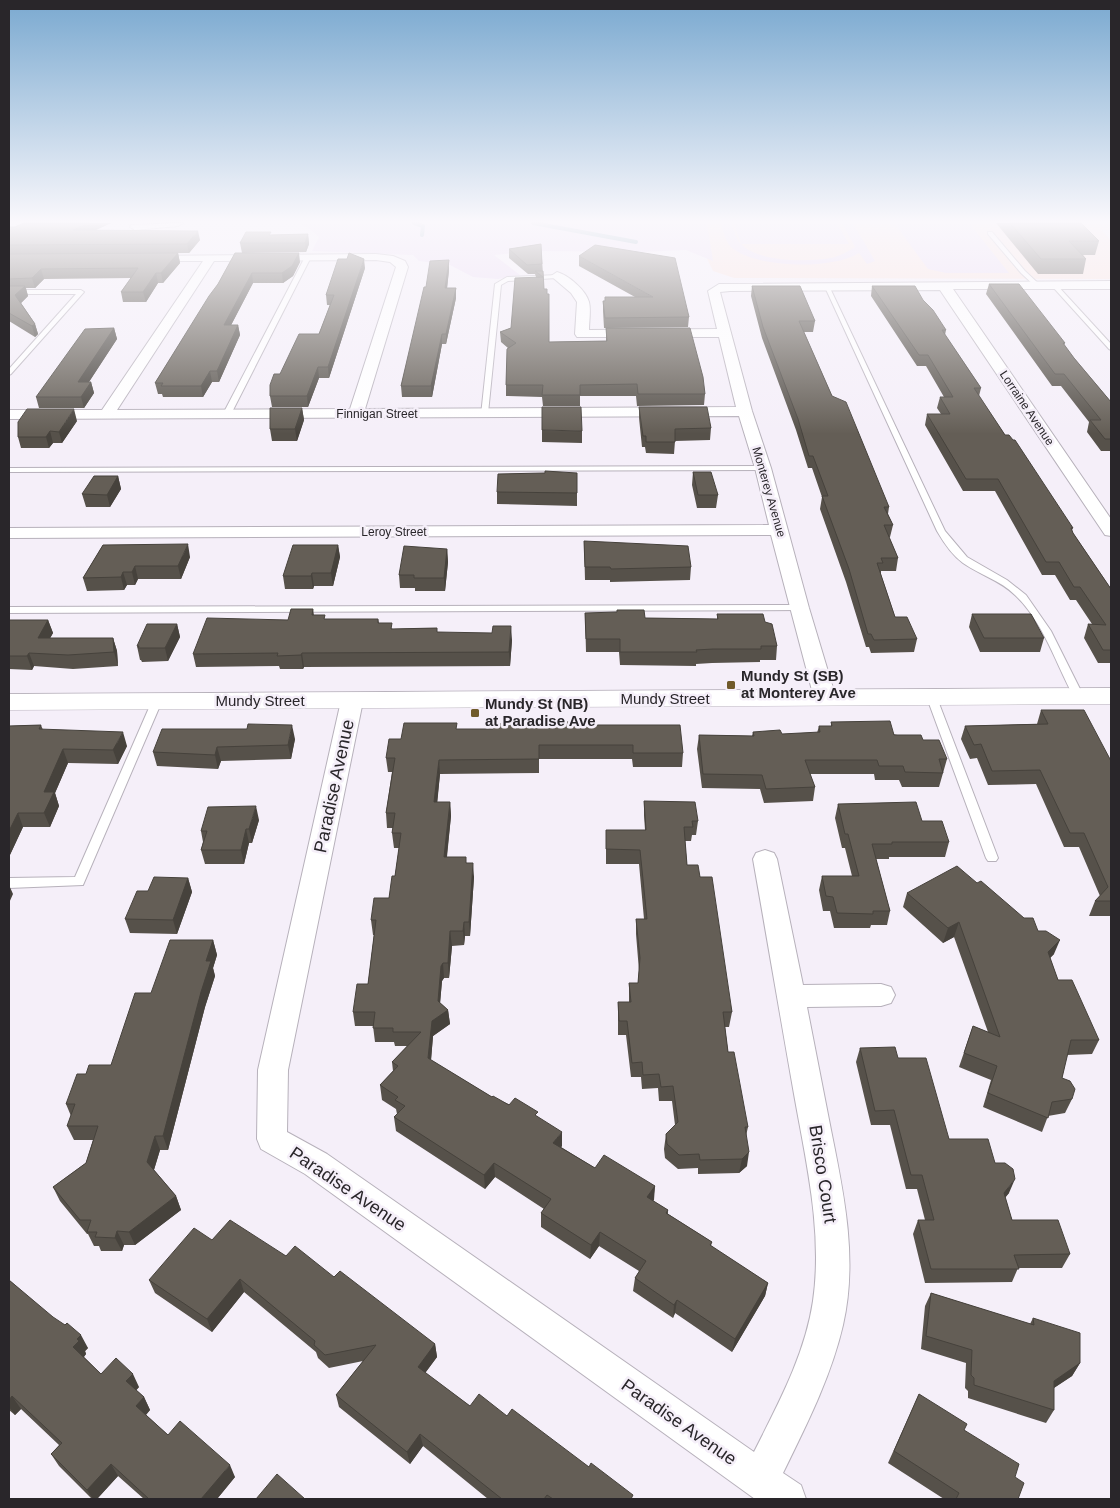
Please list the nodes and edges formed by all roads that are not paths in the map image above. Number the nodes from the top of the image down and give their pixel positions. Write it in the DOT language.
graph roads {
  1 [pos="80,293"];
  2 [pos="187,293"];
  3 [pos="290,293"];
  4 [pos="394,293"];
  5 [pos="497,293"];
  6 [pos="578,293"];
  7 [pos="714,293"];
  8 [pos="829,293"];
  9 [pos="949,293"];
  10 [pos="1061,293"];
  11 [pos="724,333"];
  12 [pos="1111,348"];
  13 [pos="10,370"];
  14 [pos="745,411"];
  15 [pos="484,413"];
  16 [pos="107,414"];
  17 [pos="228,414"];
  18 [pos="356,414"];
  19 [pos="9,415"];
  20 [pos="763,468"];
  21 [pos="9,470"];
  22 [pos="780,530"];
  23 [pos="1111,531"];
  24 [pos="9,533"];
  25 [pos="799,608"];
  26 [pos="9,610"];
  27 [pos="1111,696"];
  28 [pos="1079,697"];
  29 [pos="825,698"];
  30 [pos="932,698"];
  31 [pos="157,701"];
  32 [pos="352,701"];
  33 [pos="9,702"];
  34 [pos="992,858"];
  35 [pos="764,859"];
  36 [pos="9,883"];
  37 [pos="881,995"];
  38 [pos="791,996"];
  39 [pos="774,1490"];
  1 -- 13 [label="lane"];
  2 -- 16 [label="street"];
  3 -- 17 [label="lane"];
  4 -- 18 [label="street"];
  5 -- 15 [label="lane"];
  6 -- 11 [label="street"];
  7 -- 11 [label="street, Monterey Avenue"];
  8 -- 28 [label="lane"];
  9 -- 23 [label="street, Lorraine Avenue"];
  10 -- 12 [label="lane"];
  11 -- 14 [label="street, Monterey Avenue"];
  14 -- 15 [label="street, Finnigan Street"];
  14 -- 20 [label="street, Monterey Avenue"];
  15 -- 18 [label="street, Finnigan Street"];
  16 -- 17 [label="street, Finnigan Street"];
  16 -- 19 [label="street, Finnigan Street"];
  17 -- 18 [label="street, Finnigan Street"];
  20 -- 21 [label="lane"];
  20 -- 22 [label="street, Monterey Avenue"];
  22 -- 24 [label="street, Leroy Street"];
  22 -- 25 [label="street, Monterey Avenue"];
  25 -- 26 [label="lane"];
  25 -- 29 [label="street, Monterey Avenue"];
  27 -- 28 [label="street, Mundy Street"];
  28 -- 30 [label="street, Mundy Street"];
  29 -- 30 [label="street, Mundy Street"];
  29 -- 32 [label="street, Mundy Street"];
  30 -- 34 [label="lane"];
  31 -- 32 [label="street, Mundy Street"];
  31 -- 33 [label="street, Mundy Street"];
  31 -- 36 [label="lane"];
  32 -- 39 [label="street, Paradise Avenue"];
  35 -- 38 [label="street, Brisco Court"];
  37 -- 38 [label="street"];
  38 -- 39 [label="street, Brisco Court"];
}
